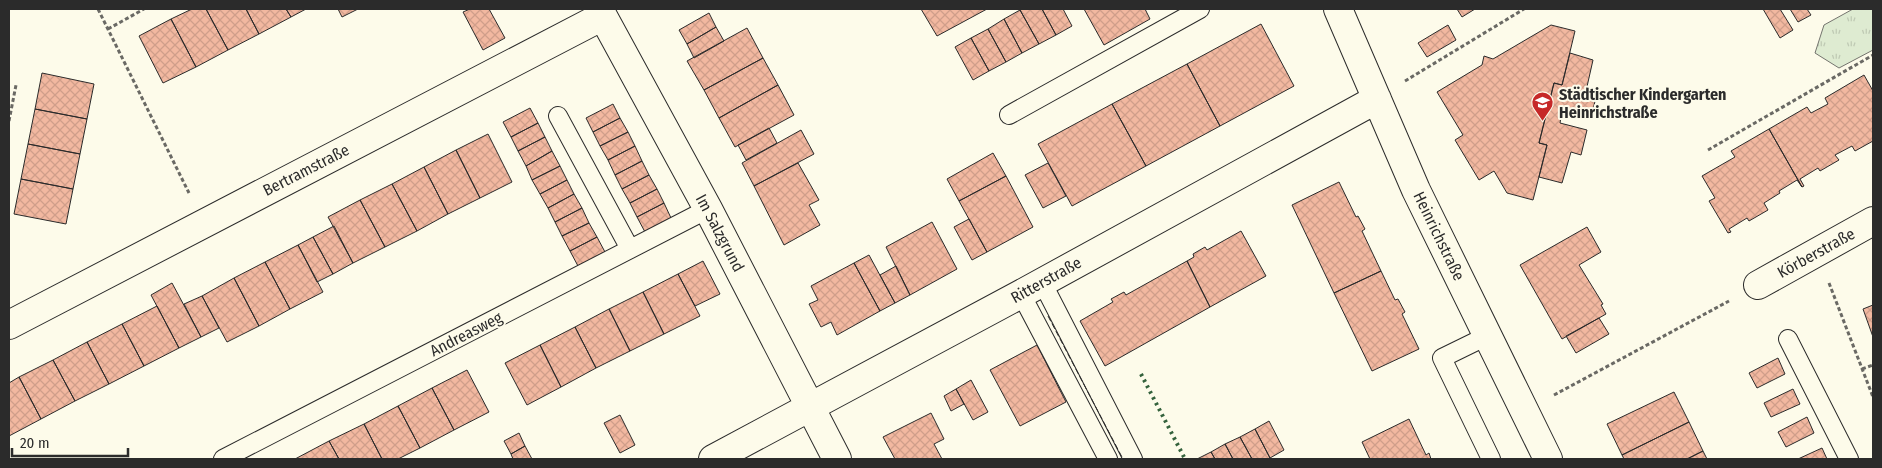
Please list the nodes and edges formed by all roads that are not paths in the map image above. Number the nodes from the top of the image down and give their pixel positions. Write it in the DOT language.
graph roads {
  1 [pos="1200,9"];
  2 [pos="1338,9"];
  3 [pos="601,12"];
  4 [pos="1376,98"];
  5 [pos="1009,115"];
  6 [pos="558,116"];
  7 [pos="708,209"];
  8 [pos="1873,221"];
  9 [pos="630,249"];
  10 [pos="1758,285"];
  11 [pos="1031,288"];
  12 [pos="9,325"];
  13 [pos="1487,336"];
  14 [pos="1788,338"];
  15 [pos="810,407"];
  16 [pos="223,459"];
  17 [pos="713,459"];
  18 [pos="837,459"];
  19 [pos="1108,459"];
  20 [pos="1133,459"];
  21 [pos="1491,459"];
  22 [pos="1548,459"];
  23 [pos="1849,459"];
  1 -- 5 [label="lane"];
  2 -- 4 [label="street, Heinrichstraße"];
  3 -- 7 [label="street, Im Salzgrund"];
  3 -- 12 [label="street, Bertramstraße"];
  4 -- 11 [label="street, Ritterstraße"];
  4 -- 13 [label="street, Heinrichstraße"];
  6 -- 9 [label="lane"];
  7 -- 9 [label="lane, Andreasweg"];
  7 -- 15 [label="street, Im Salzgrund"];
  8 -- 10 [label="street, Körberstraße"];
  9 -- 16 [label="lane, Andreasweg"];
  11 -- 15 [label="street, Ritterstraße"];
  11 -- 19 [label="lane"];
  11 -- 20 [label="lane"];
  13 -- 21 [label="lane"];
  13 -- 22 [label="street, Heinrichstraße"];
  14 -- 23 [label="lane"];
  15 -- 17 [label="street, Ritterstraße"];
  15 -- 18 [label="street, Im Salzgrund"];
}
